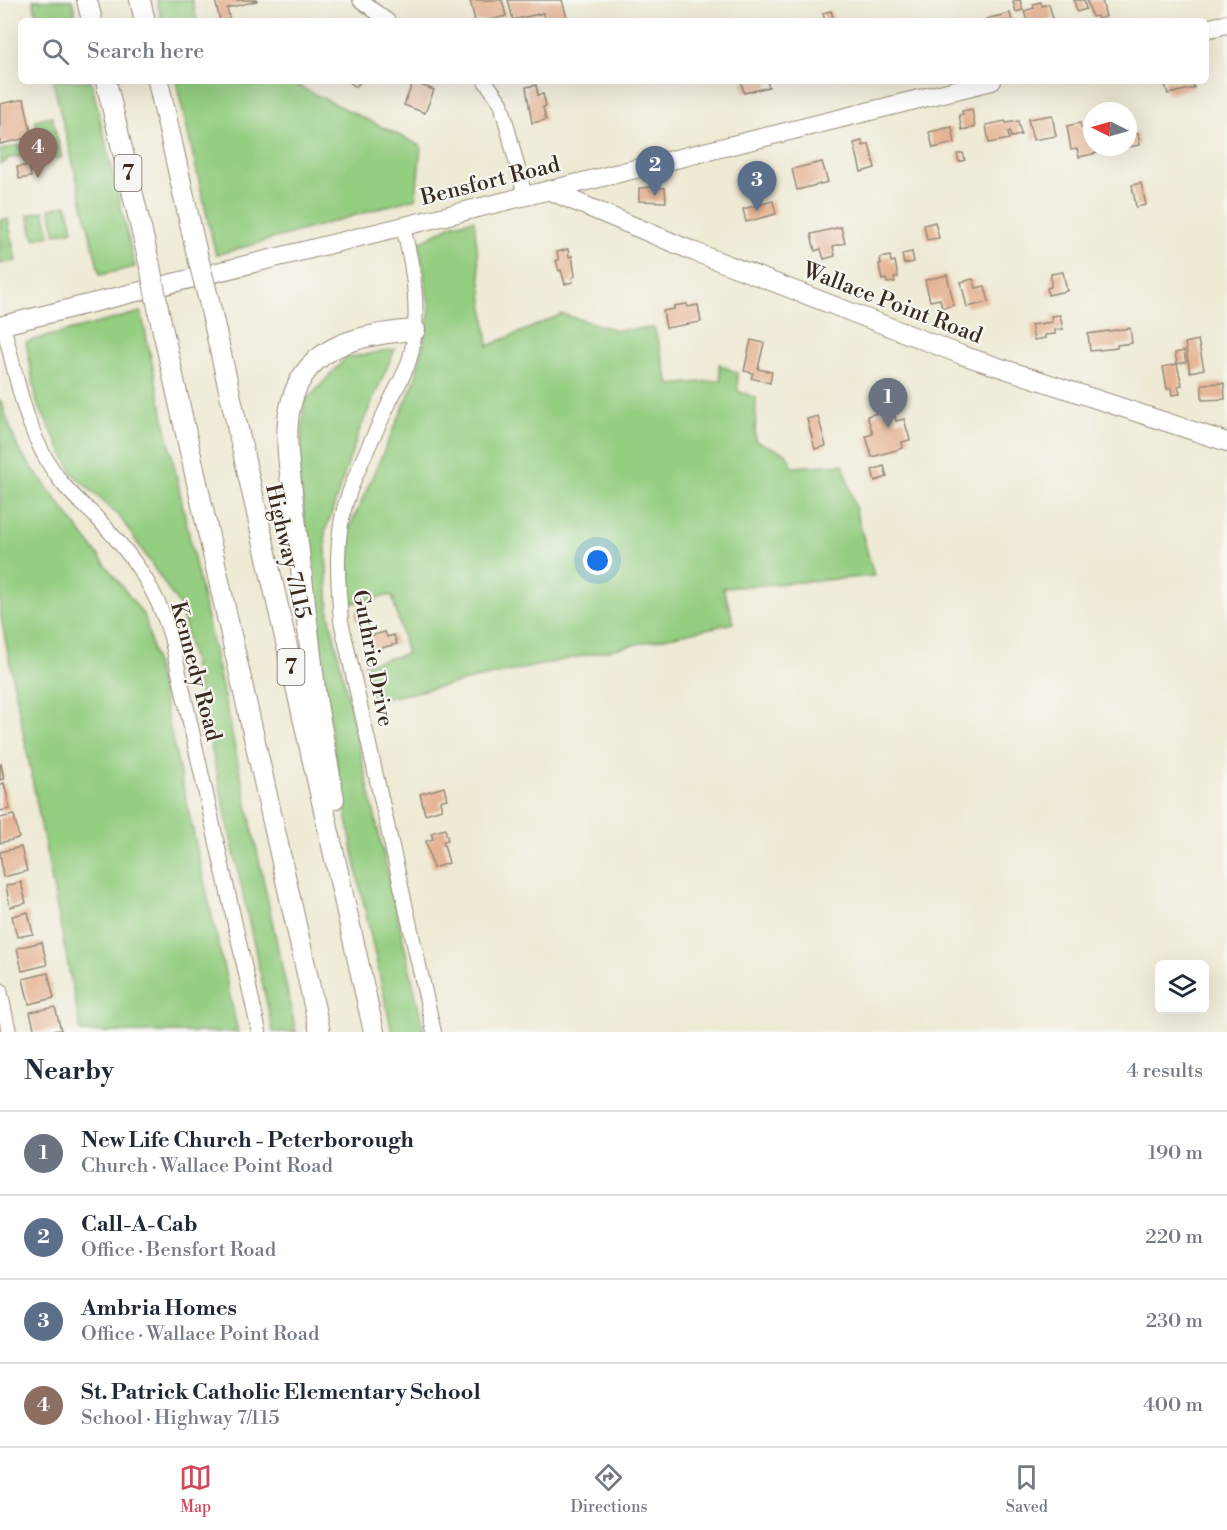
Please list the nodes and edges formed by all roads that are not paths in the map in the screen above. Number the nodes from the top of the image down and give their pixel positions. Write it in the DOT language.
graph roads {
  1 [pos="87,0"];
  2 [pos="140,0"];
  3 [pos="360,0"];
  4 [pos="91,18"];
  5 [pos="144,18"];
  6 [pos="384,18"];
  7 [pos="1227,24"];
  8 [pos="1209,28"];
  9 [pos="107,84"];
  10 [pos="159,84"];
  11 [pos="487,84"];
  12 [pos="980,84"];
  13 [pos="548,190"];
  14 [pos="525,196"];
  15 [pos="403,227"];
  16 [pos="1,325"];
  17 [pos="415,330"];
  18 [pos="1227,442"];
  19 [pos="339,879"];
  20 [pos="298,933"];
  21 [pos="0,990"];
  22 [pos="9,1032"];
  23 [pos="259,1032"];
  24 [pos="315,1032"];
  25 [pos="320,1032"];
  26 [pos="374,1032"];
  27 [pos="434,1032"];
  1 -- 4 [label="highway"];
  2 -- 5 [label="highway"];
  3 -- 6 [label="street"];
  7 -- 8 [label="main road"];
  9 -- 20 [label="highway, 7, bridge"];
  10 -- 19 [label="highway, Highway 7/115 / 7, bridge"];
  11 -- 14 [label="street"];
  12 -- 13 [label="main road, Bensfort Road"];
  13 -- 14 [label="main road, Bensfort Road"];
  13 -- 18 [label="main road, Wallace Point Road"];
  14 -- 15 [label="main road, Bensfort Road"];
  15 -- 16 [label="main road, Bensfort Road"];
  15 -- 17 [label="street, Guthrie Drive"];
  16 -- 23 [label="street, Kennedy Road"];
  17 -- 19 [label="highway"];
  17 -- 27 [label="street, Guthrie Drive"];
  19 -- 26 [label="highway, Highway 7/115 / 7"];
  20 -- 24 [label="highway"];
  20 -- 25 [label="highway, 7"];
  21 -- 22 [label="street"];
}
